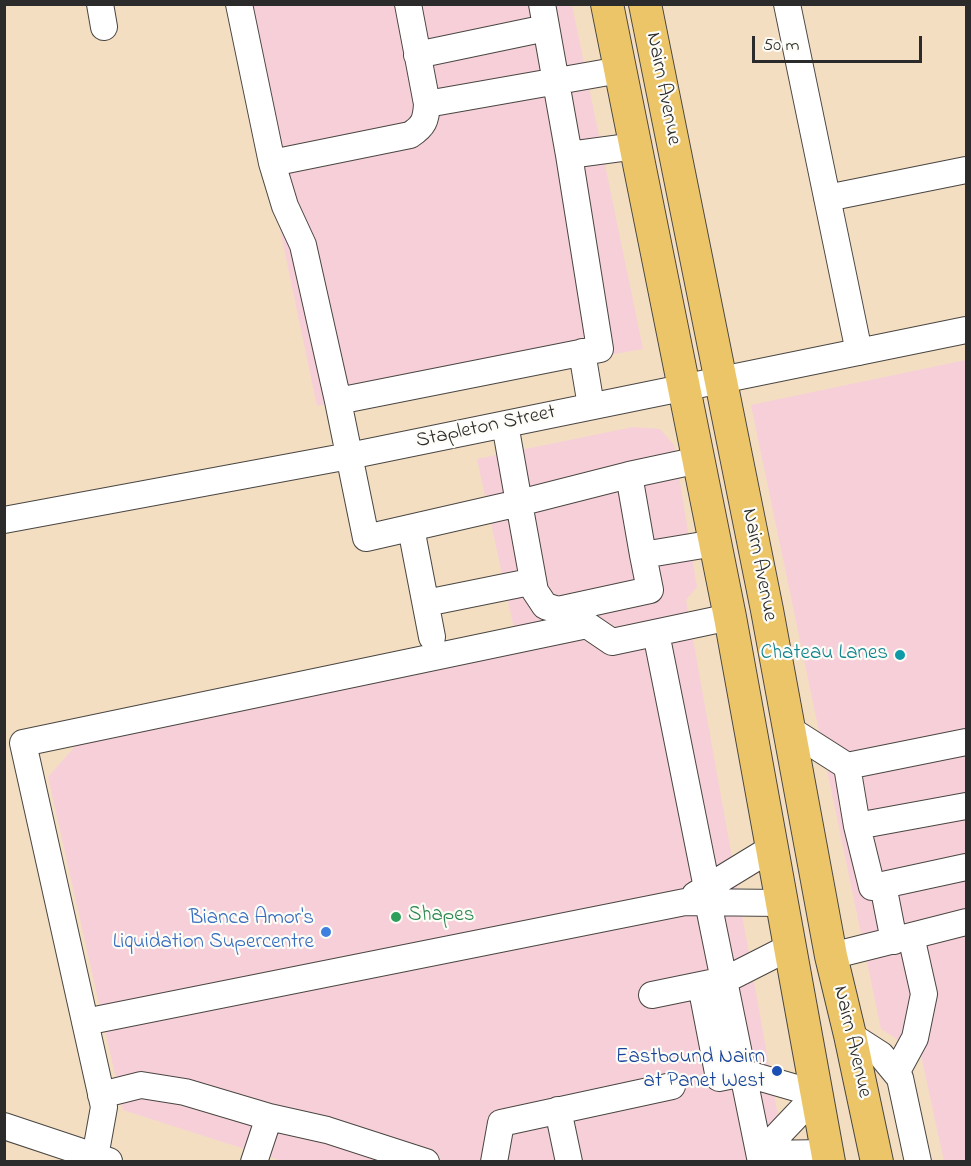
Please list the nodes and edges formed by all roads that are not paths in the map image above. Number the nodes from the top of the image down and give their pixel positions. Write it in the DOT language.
graph roads {
  1 [pos="239,4"];
  2 [pos="408,4"];
  3 [pos="607,4"];
  4 [pos="645,4"];
  5 [pos="787,4"];
  6 [pos="544,16"];
  7 [pos="417,55"];
  8 [pos="657,63"];
  9 [pos="620,70"];
  10 [pos="556,82"];
  11 [pos="427,104"];
  12 [pos="636,146"];
  13 [pos="569,155"];
  14 [pos="272,163"];
  15 [pos="966,170"];
  16 [pos="826,198"];
  17 [pos="966,330"];
  18 [pos="582,352"];
  19 [pos="859,352"];
  20 [pos="721,382"];
  21 [pos="685,388"];
  22 [pos="338,401"];
  23 [pos="591,406"];
  24 [pos="505,424"];
  25 [pos="349,456"];
  26 [pos="699,460"];
  27 [pos="629,475"];
  28 [pos="519,503"];
  29 [pos="4,520"];
  30 [pos="411,528"];
  31 [pos="715,543"];
  32 [pos="643,555"];
  33 [pos="520,584"];
  34 [pos="426,603"];
  35 [pos="767,610"];
  36 [pos="730,617"];
  37 [pos="656,633"];
  38 [pos="432,637"];
  39 [pos="789,729"];
  40 [pos="966,742"];
  41 [pos="847,766"];
  42 [pos="966,806"];
  43 [pos="857,826"];
  44 [pos="772,848"];
  45 [pos="966,867"];
  46 [pos="883,885"];
  47 [pos="700,897"];
  48 [pos="782,903"];
  49 [pos="966,923"];
  50 [pos="902,938"];
  51 [pos="790,947"];
  52 [pos="831,956"];
  53 [pos="725,980"];
  54 [pos="700,985"];
  55 [pos="652,995"];
  56 [pos="85,1022"];
  57 [pos="850,1035"];
  58 [pos="807,1041"];
  59 [pos="744,1073"];
  60 [pos="896,1073"];
  61 [pos="672,1086"];
  62 [pos="817,1094"];
  63 [pos="101,1095"];
  64 [pos="558,1110"];
  65 [pos="269,1117"];
  66 [pos="4,1126"];
  67 [pos="761,1157"];
  68 [pos="103,1159"];
  69 [pos="828,1159"];
  70 [pos="254,1161"];
  71 [pos="426,1161"];
  72 [pos="494,1161"];
  73 [pos="569,1161"];
  74 [pos="877,1161"];
  75 [pos="918,1161"];
  1 -- 14 [label="street"];
  2 -- 7 [label="street"];
  3 -- 9 [label="main road, Nairn Avenue"];
  4 -- 8 [label="main road, Nairn Avenue"];
  5 -- 16 [label="street"];
  6 -- 7 [label="street"];
  6 -- 10 [label="street"];
  7 -- 11 [label="street"];
  8 -- 9 [label="main road"];
  8 -- 20 [label="main road, Nairn Avenue"];
  9 -- 10 [label="street"];
  9 -- 12 [label="main road, Nairn Avenue"];
  10 -- 11 [label="street"];
  10 -- 13 [label="street"];
  11 -- 14 [label="street"];
  12 -- 13 [label="street"];
  12 -- 21 [label="main road, Nairn Avenue"];
  13 -- 18 [label="street"];
  14 -- 22 [label="street"];
  15 -- 16 [label="street"];
  16 -- 19 [label="street"];
  17 -- 19 [label="street, Stapleton Street"];
  18 -- 22 [label="street"];
  18 -- 23 [label="street"];
  19 -- 20 [label="street, Stapleton Street"];
  20 -- 21 [label="street, Stapleton Street"];
  20 -- 35 [label="main road, Nairn Avenue"];
  21 -- 23 [label="street, Stapleton Street"];
  21 -- 26 [label="main road, Nairn Avenue"];
  22 -- 25 [label="street"];
  23 -- 24 [label="street, Stapleton Street"];
  24 -- 25 [label="street, Stapleton Street"];
  24 -- 28 [label="street"];
  25 -- 29 [label="street, Stapleton Street"];
  25 -- 30 [label="street"];
  26 -- 27 [label="street"];
  26 -- 31 [label="main road, Nairn Avenue"];
  27 -- 28 [label="street"];
  27 -- 32 [label="street"];
  28 -- 30 [label="street"];
  28 -- 32 [label="street"];
  30 -- 34 [label="street"];
  31 -- 32 [label="street"];
  31 -- 36 [label="main road, Nairn Avenue"];
  33 -- 34 [label="street"];
  34 -- 38 [label="street"];
  35 -- 36 [label="main road"];
  35 -- 39 [label="main road, Nairn Avenue"];
  36 -- 37 [label="street"];
  36 -- 44 [label="main road, Nairn Avenue"];
  37 -- 47 [label="street"];
  37 -- 56 [label="street"];
  39 -- 41 [label="street"];
  39 -- 52 [label="main road, Nairn Avenue"];
  40 -- 41 [label="street"];
  41 -- 43 [label="street"];
  42 -- 43 [label="street"];
  43 -- 46 [label="street"];
  44 -- 47 [label="street"];
  44 -- 48 [label="main road, Nairn Avenue"];
  45 -- 46 [label="street"];
  46 -- 50 [label="street"];
  47 -- 48 [label="street"];
  47 -- 53 [label="street"];
  47 -- 56 [label="street"];
  48 -- 51 [label="main road, Nairn Avenue"];
  49 -- 50 [label="street"];
  50 -- 52 [label="street"];
  50 -- 60 [label="street"];
  51 -- 53 [label="street"];
  51 -- 58 [label="main road, Nairn Avenue"];
  52 -- 57 [label="main road, Nairn Avenue"];
  53 -- 54 [label="street"];
  53 -- 59 [label="street"];
  54 -- 55 [label="street"];
  54 -- 59 [label="street"];
  56 -- 63 [label="street"];
  57 -- 58 [label="main road"];
  57 -- 60 [label="street"];
  57 -- 74 [label="main road, Nairn Avenue"];
  58 -- 62 [label="main road, Nairn Avenue"];
  59 -- 62 [label="street"];
  59 -- 67 [label="street"];
  60 -- 75 [label="street"];
  61 -- 64 [label="street"];
  62 -- 67 [label="street"];
  62 -- 69 [label="main road, Nairn Avenue"];
  63 -- 65 [label="street"];
  63 -- 68 [label="street"];
  64 -- 72 [label="street"];
  64 -- 73 [label="street"];
  65 -- 70 [label="street"];
  65 -- 71 [label="street"];
  66 -- 68 [label="street"];
  67 -- 69 [label="street"];
}
